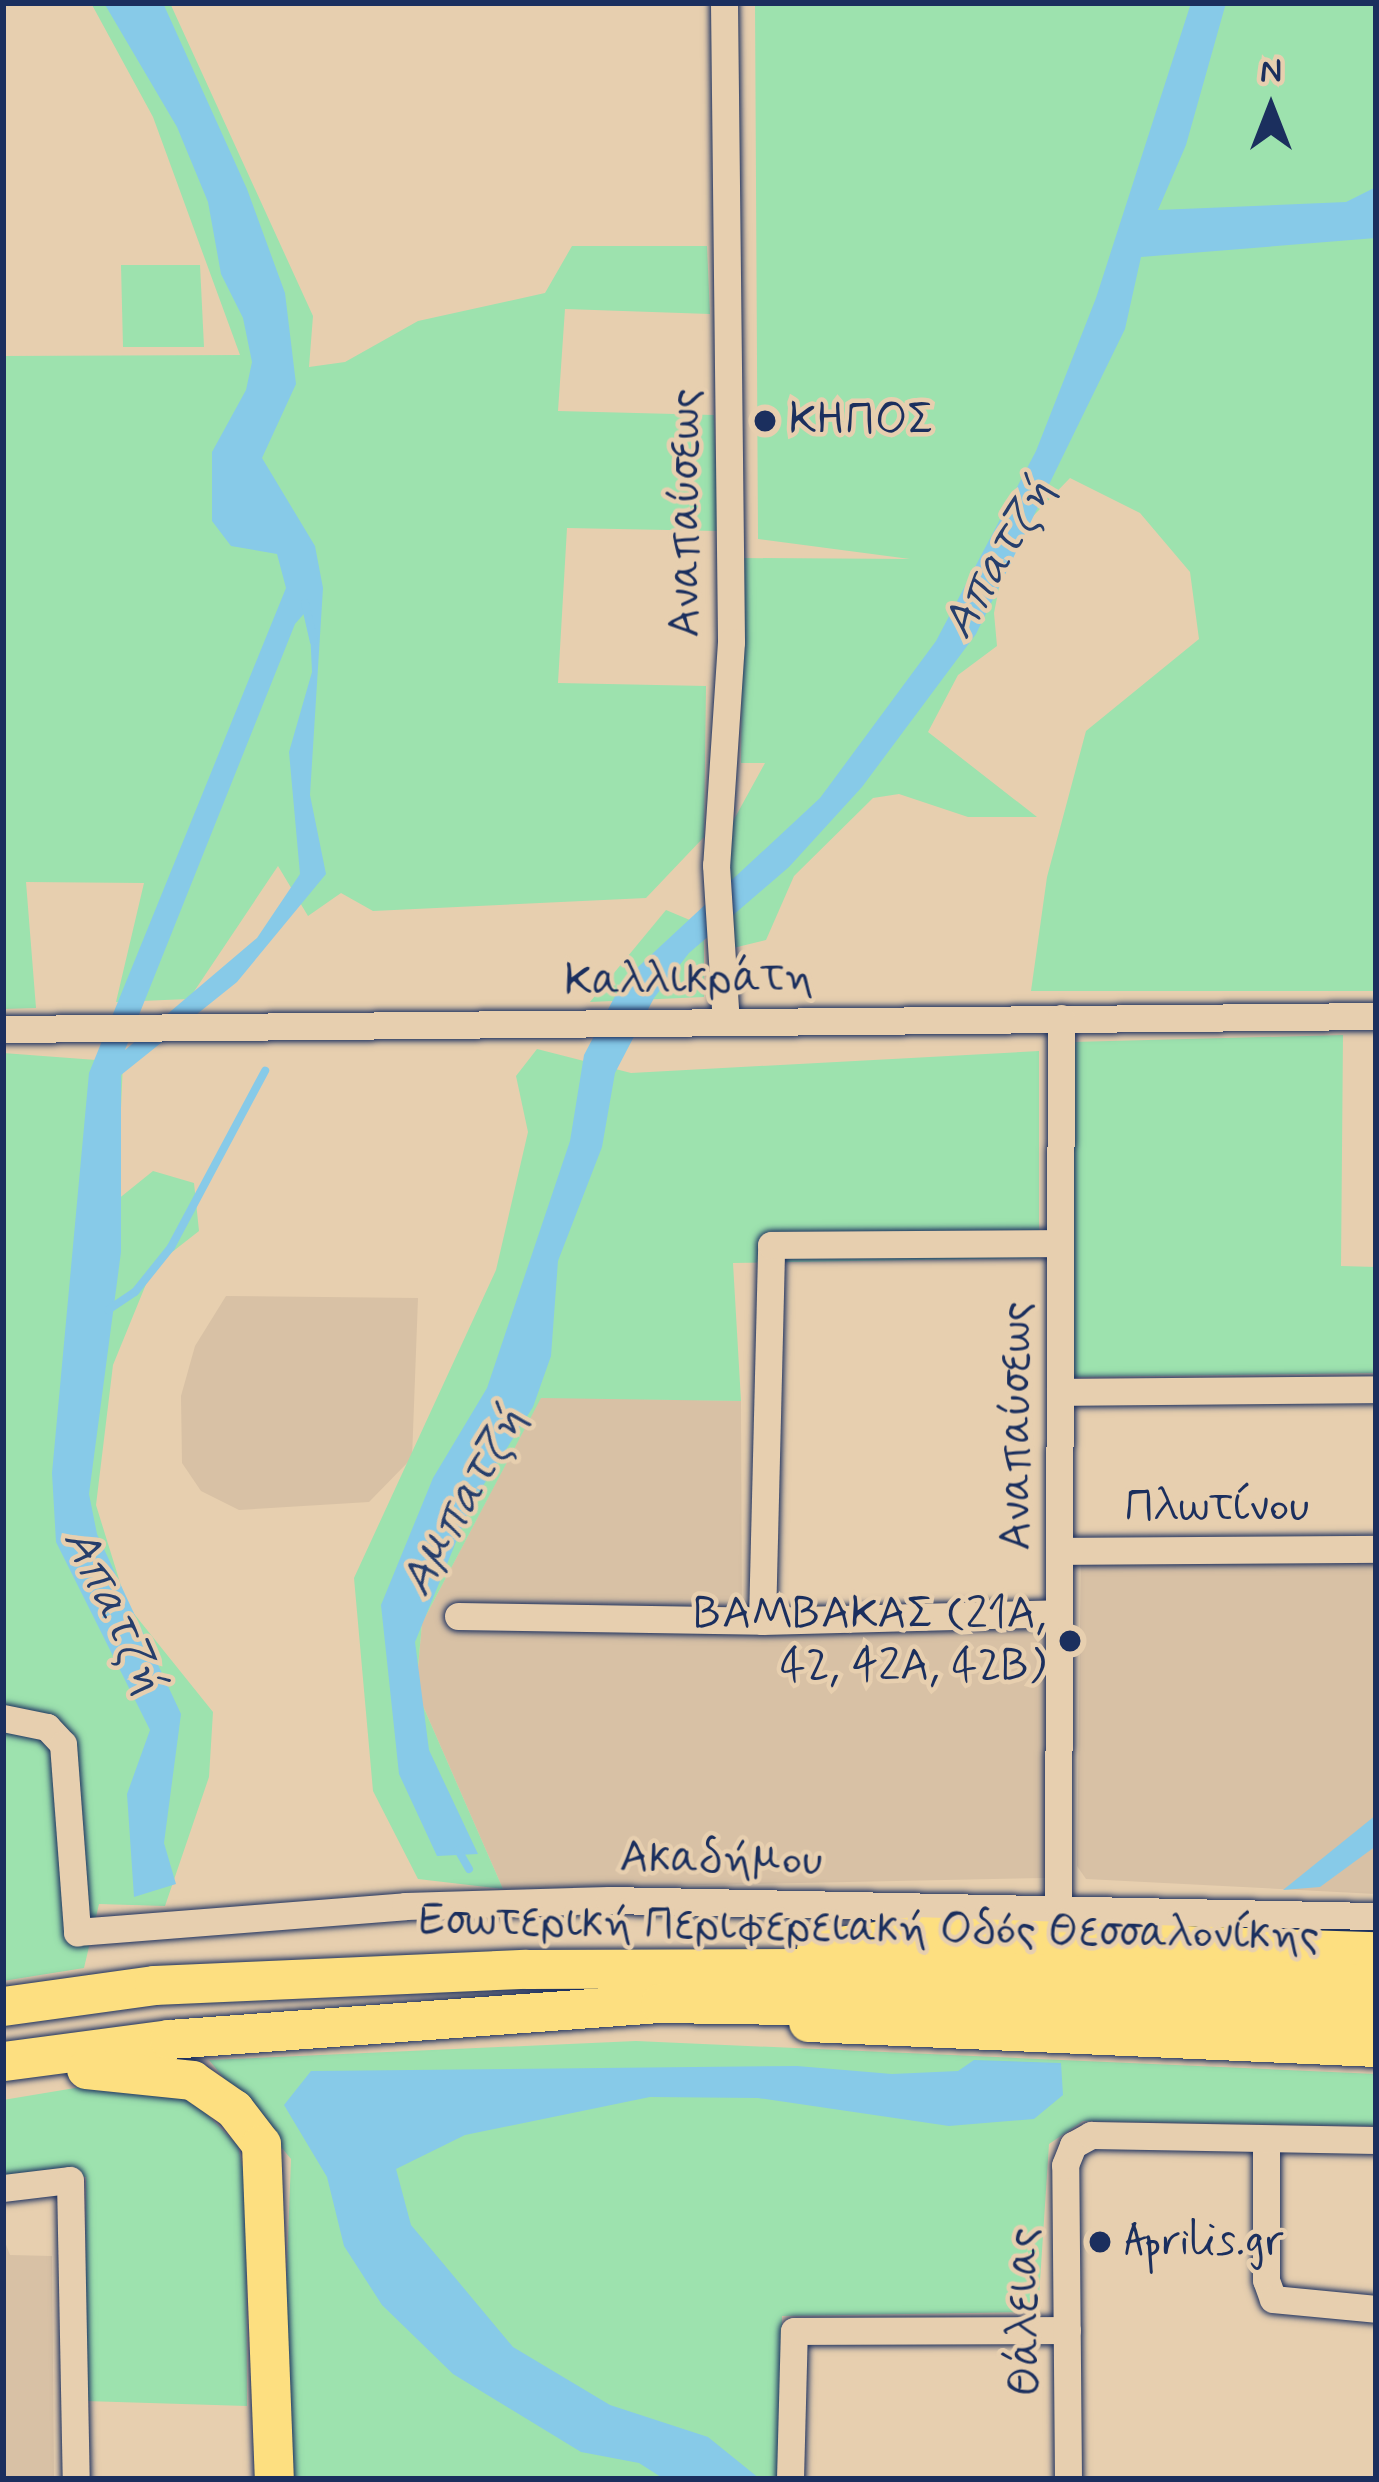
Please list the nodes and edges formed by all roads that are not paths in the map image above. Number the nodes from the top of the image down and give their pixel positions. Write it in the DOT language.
graph roads {
  1 [pos="724,3"];
  2 [pos="1376,1016"];
  3 [pos="1061,1018"];
  4 [pos="726,1022"];
  5 [pos="3,1029"];
  6 [pos="1060,1243"];
  7 [pos="1376,1389"];
  8 [pos="1060,1392"];
  9 [pos="1376,1549"];
  10 [pos="1059,1551"];
  11 [pos="1058,1613"];
  12 [pos="458,1616"];
  13 [pos="762,1621"];
  14 [pos="3,1718"];
  15 [pos="1058,1906"];
  16 [pos="1376,1916"];
  17 [pos="1376,1951"];
  18 [pos="710,1967"];
  19 [pos="3,1976"];
  20 [pos="1376,1984"];
  21 [pos="154,1985"];
  22 [pos="660,2003"];
  23 [pos="3,2006"];
  24 [pos="1376,2014"];
  25 [pos="1376,2047"];
  26 [pos="3,2065"];
  27 [pos="1266,2139"];
  28 [pos="1376,2140"];
  29 [pos="3,2188"];
  30 [pos="1376,2308"];
  31 [pos="1067,2330"];
  32 [pos="76,2479"];
  33 [pos="274,2479"];
  34 [pos="790,2479"];
  35 [pos="1068,2479"];
  1 -- 4 [label="street, Αναπαύσεως"];
  2 -- 3 [label="street, Καλλικράτη"];
  3 -- 4 [label="street, Καλλικράτη"];
  3 -- 6 [label="street, Αναπαύσεως"];
  4 -- 5 [label="street, Καλλικράτη"];
  6 -- 8 [label="street, Αναπαύσεως"];
  6 -- 13 [label="street"];
  7 -- 8 [label="street"];
  8 -- 10 [label="street, Αναπαύσεως"];
  9 -- 10 [label="street, Πλωτίνου"];
  10 -- 11 [label="street, Αναπαύσεως"];
  11 -- 13 [label="street"];
  11 -- 15 [label="street, Αναπαύσεως"];
  12 -- 13 [label="street"];
  14 -- 15 [label="street, Ακαδήμου"];
  15 -- 16 [label="street, Ακαδήμου"];
  17 -- 18 [label="highway"];
  18 -- 20 [label="highway, Εσωτερική Περιφερειακή Οδός Θεσσαλονίκης"];
  18 -- 21 [label="highway, Εσωτερική Περιφερειακή Οδός Θεσσαλονίκης"];
  19 -- 21 [label="highway"];
  21 -- 23 [label="highway, Εσωτερική Περιφερειακή Οδός Θεσσαλονίκης"];
  22 -- 24 [label="highway, Εσωτερική Περιφερειακή Οδός Θεσσαλονίκης"];
  22 -- 25 [label="highway"];
  22 -- 26 [label="highway, Εσωτερική Περιφερειακή Οδός Θεσσαλονίκης"];
  26 -- 33 [label="highway"];
  27 -- 28 [label="street"];
  27 -- 30 [label="street"];
  27 -- 31 [label="street, Θάλειας"];
  29 -- 32 [label="street"];
  31 -- 34 [label="street"];
  31 -- 35 [label="street, Θάλειας"];
}
